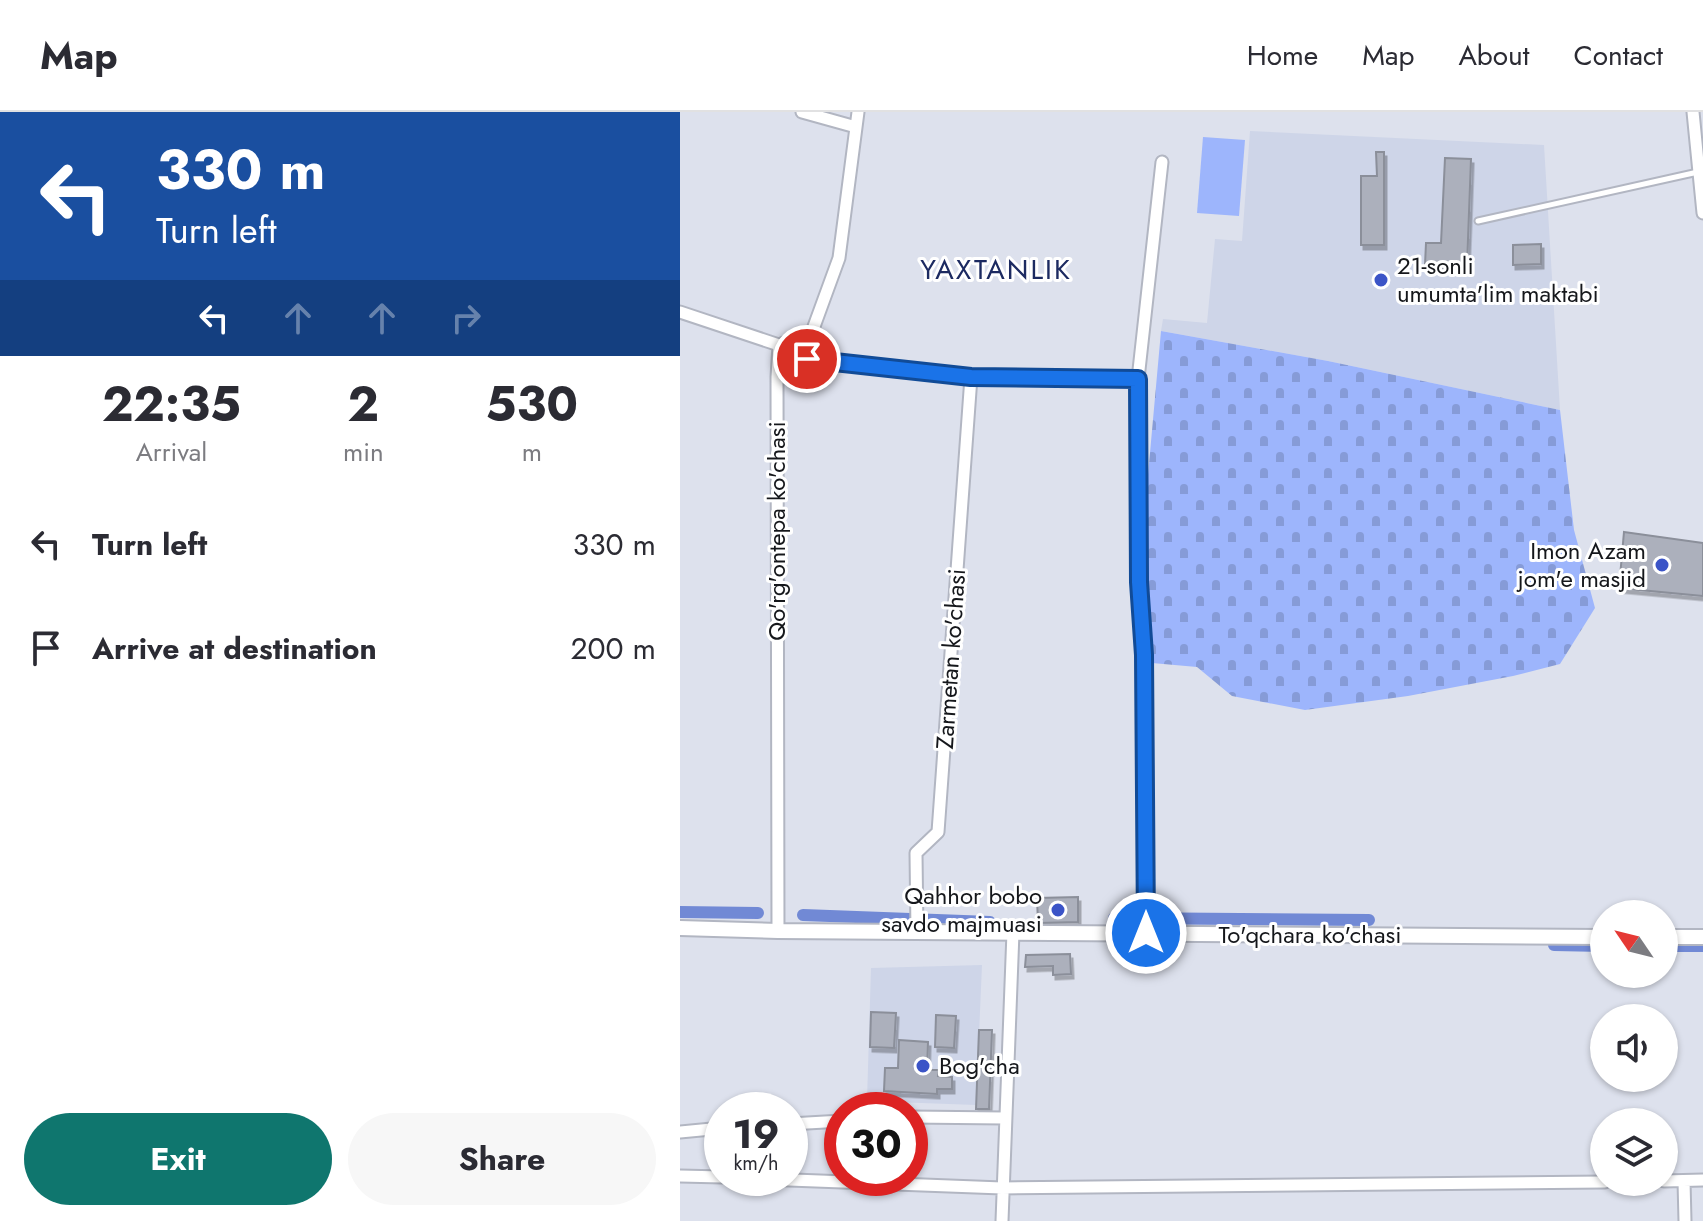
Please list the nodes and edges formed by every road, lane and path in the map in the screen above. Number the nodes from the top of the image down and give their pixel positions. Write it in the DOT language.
graph roads {
  1 [pos="802,112"];
  2 [pos="858,112"];
  3 [pos="1693,112"];
  4 [pos="856,127"];
  5 [pos="1162,162"];
  6 [pos="1699,172"];
  7 [pos="1703,213"];
  8 [pos="1478,221"];
  9 [pos="680,312"];
  10 [pos="779,345"];
  11 [pos="971,377"];
  12 [pos="1138,379"];
  13 [pos="680,928"];
  14 [pos="778,931"];
  15 [pos="917,932"];
  16 [pos="1013,932"];
  17 [pos="1146,933"];
  18 [pos="1590,937"];
  19 [pos="1678,937"];
  20 [pos="1703,937"];
  21 [pos="928,1117"];
  22 [pos="1004,1118"];
  23 [pos="704,1130"];
  24 [pos="680,1132"];
  25 [pos="680,1176"];
  26 [pos="704,1177"];
  27 [pos="1703,1180"];
  28 [pos="808,1181"];
  29 [pos="1678,1181"];
  30 [pos="1684,1181"];
  31 [pos="1590,1182"];
  32 [pos="1002,1188"];
  33 [pos="1002,1221"];
  34 [pos="1685,1221"];
  1 -- 4 [label="street"];
  2 -- 4 [label="street"];
  3 -- 6 [label="street"];
  4 -- 10 [label="street"];
  5 -- 12 [label="street"];
  6 -- 7 [label="street"];
  6 -- 8 [label="lane"];
  9 -- 10 [label="street"];
  10 -- 11 [label="street"];
  10 -- 14 [label="street, Qo'rg'ontepa ko'chasi"];
  11 -- 12 [label="street"];
  11 -- 15 [label="street, Zarmetan ko'chasi"];
  12 -- 17 [label="street"];
  13 -- 14 [label="street, To'qchara ko'chasi"];
  14 -- 15 [label="street, To'qchara ko'chasi"];
  15 -- 16 [label="street, To'qchara ko'chasi"];
  16 -- 17 [label="street, To'qchara ko'chasi"];
  16 -- 22 [label="street"];
  17 -- 18 [label="street, To'qchara ko'chasi"];
  19 -- 20 [label="street"];
  21 -- 22 [label="street"];
  22 -- 32 [label="street"];
  23 -- 24 [label="street"];
  25 -- 26 [label="street"];
  27 -- 30 [label="street"];
  28 -- 32 [label="street"];
  29 -- 30 [label="street"];
  30 -- 34 [label="street"];
  31 -- 32 [label="street"];
  32 -- 33 [label="street"];
}
